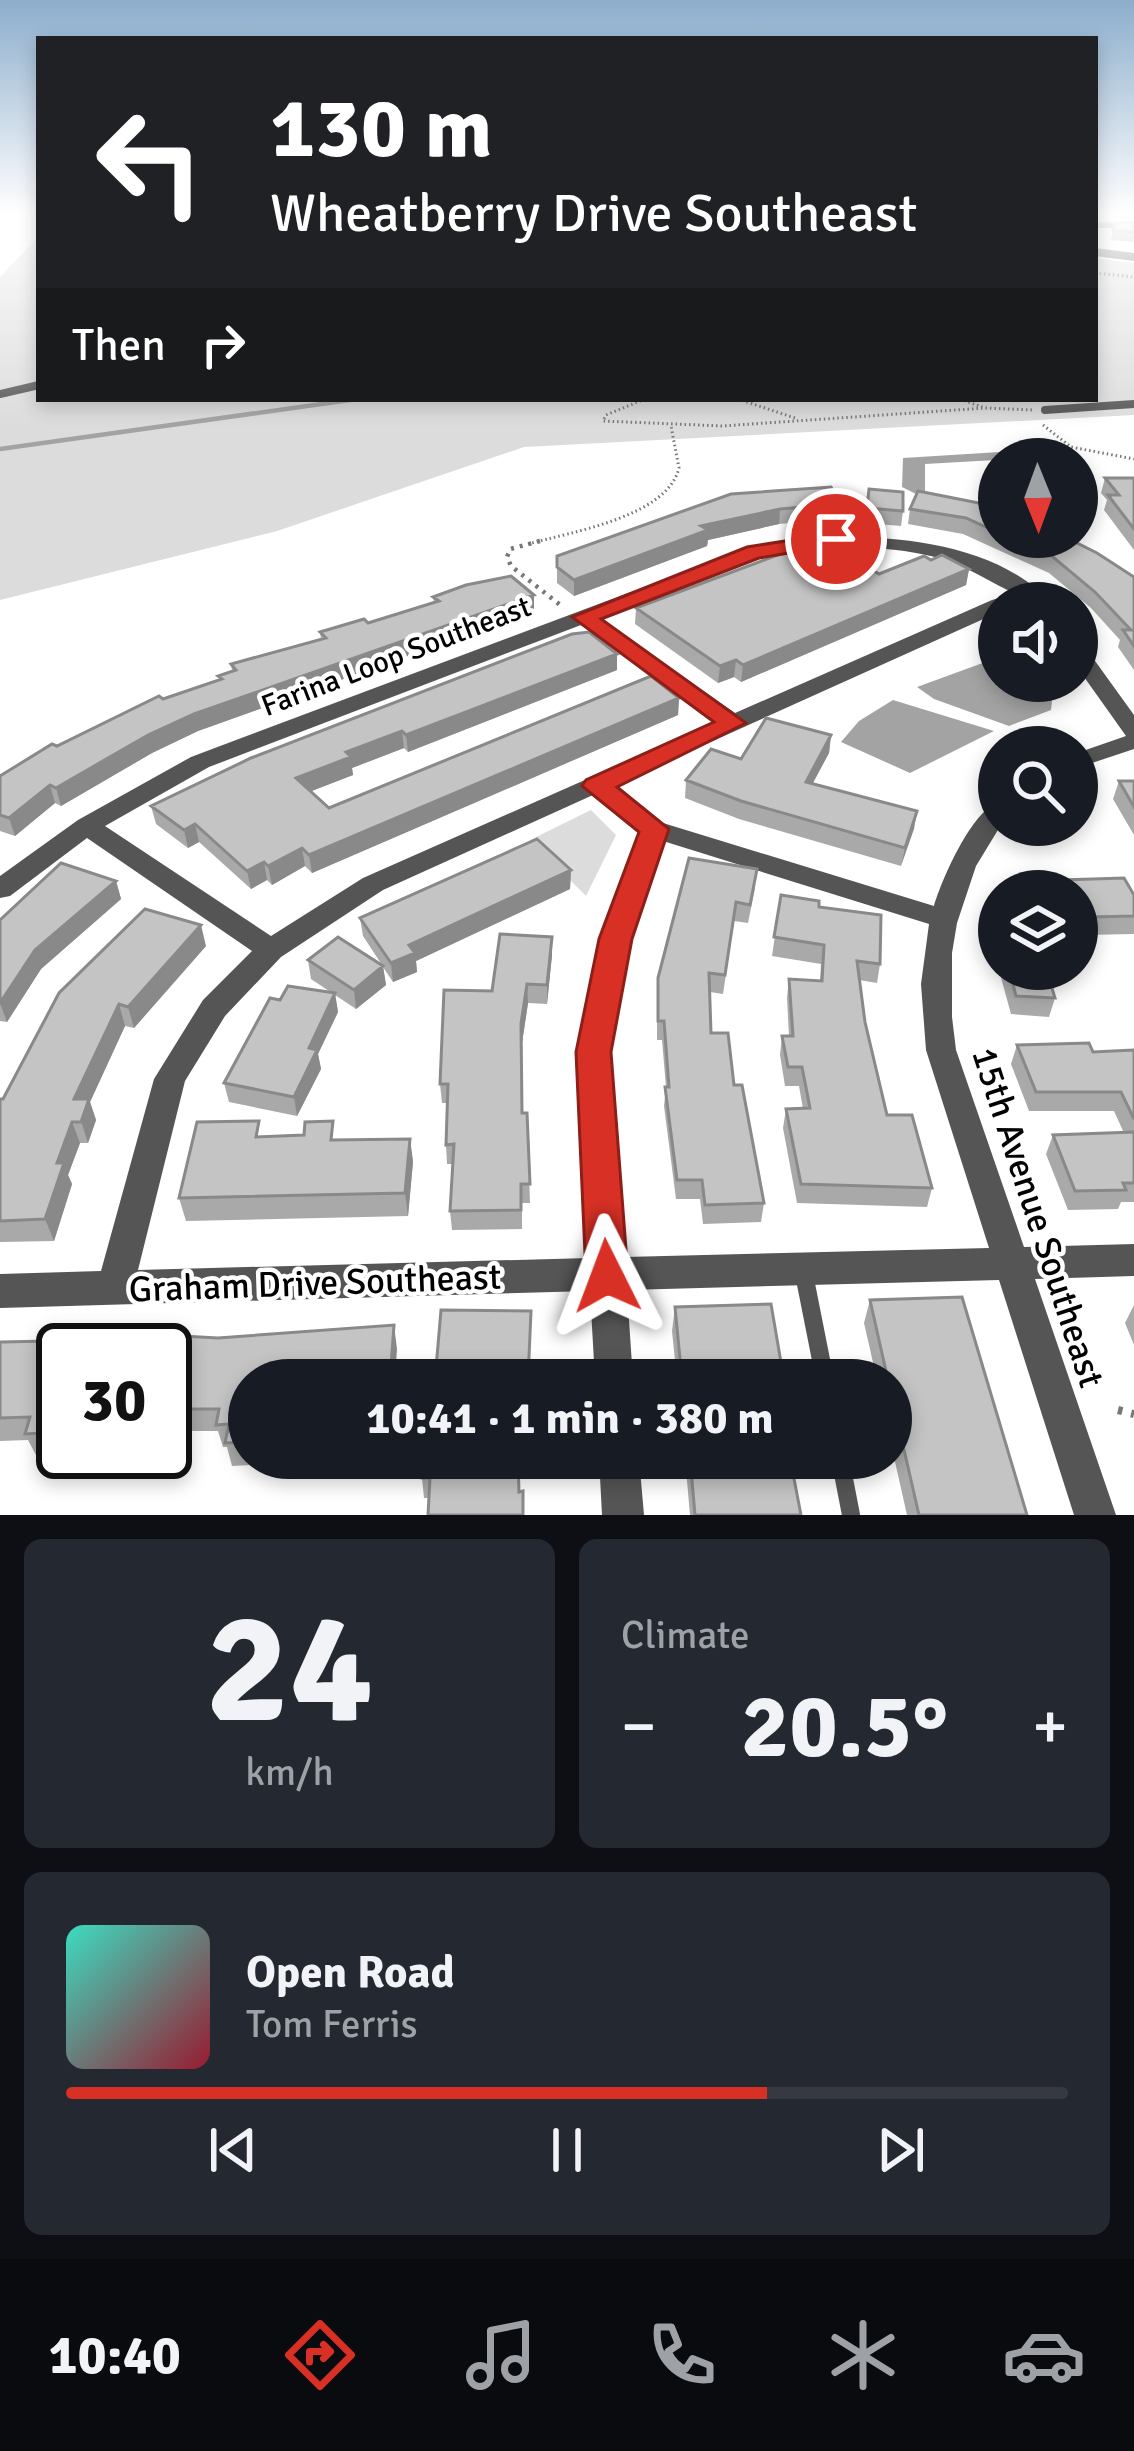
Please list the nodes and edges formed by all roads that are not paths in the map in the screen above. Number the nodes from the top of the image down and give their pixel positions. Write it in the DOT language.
graph roads {
  1 [pos="36,386"];
  2 [pos="0,394"];
  3 [pos="1134,404"];
  4 [pos="1045,410"];
  5 [pos="1013,582"];
  6 [pos="978,613"];
  7 [pos="584,617"];
  8 [pos="1098,681"];
  9 [pos="733,723"];
  10 [pos="1134,730"];
  11 [pos="1134,742"];
  12 [pos="1098,753"];
  13 [pos="596,786"];
  14 [pos="87,826"];
  15 [pos="654,829"];
  16 [pos="978,839"];
  17 [pos="0,889"];
  18 [pos="940,918"];
  19 [pos="271,950"];
  20 [pos="1134,1260"];
  21 [pos="1014,1264"];
  22 [pos="803,1268"];
  23 [pos="607,1276"];
  24 [pos="115,1288"];
  25 [pos="0,1291"];
  26 [pos="613,1359"];
  27 [pos="821,1359"];
  28 [pos="621,1479"];
  29 [pos="844,1479"];
  30 [pos="623,1515"];
  31 [pos="851,1515"];
  32 [pos="1095,1515"];
  1 -- 2 [label="lane"];
  3 -- 4 [label="lane"];
  5 -- 7 [label="street, Farina Loop Southeast"];
  6 -- 9 [label="street"];
  7 -- 9 [label="street"];
  7 -- 14 [label="street, Farina Loop Southeast"];
  8 -- 10 [label="street"];
  9 -- 13 [label="street"];
  11 -- 12 [label="street"];
  13 -- 15 [label="street"];
  13 -- 19 [label="street"];
  14 -- 17 [label="street, Farina Loop Southeast"];
  14 -- 19 [label="street"];
  15 -- 18 [label="street"];
  15 -- 23 [label="street"];
  16 -- 18 [label="street, 15th Avenue Southeast"];
  18 -- 21 [label="street, 15th Avenue Southeast"];
  19 -- 24 [label="street"];
  20 -- 21 [label="street, Graham Drive Southeast"];
  21 -- 22 [label="street, Graham Drive Southeast"];
  21 -- 32 [label="street, 15th Avenue Southeast"];
  22 -- 23 [label="street, Graham Drive Southeast"];
  22 -- 27 [label="lane"];
  23 -- 24 [label="street, Graham Drive Southeast"];
  23 -- 26 [label="street"];
  24 -- 25 [label="street, Graham Drive Southeast"];
  28 -- 30 [label="street"];
  29 -- 31 [label="lane"];
}
